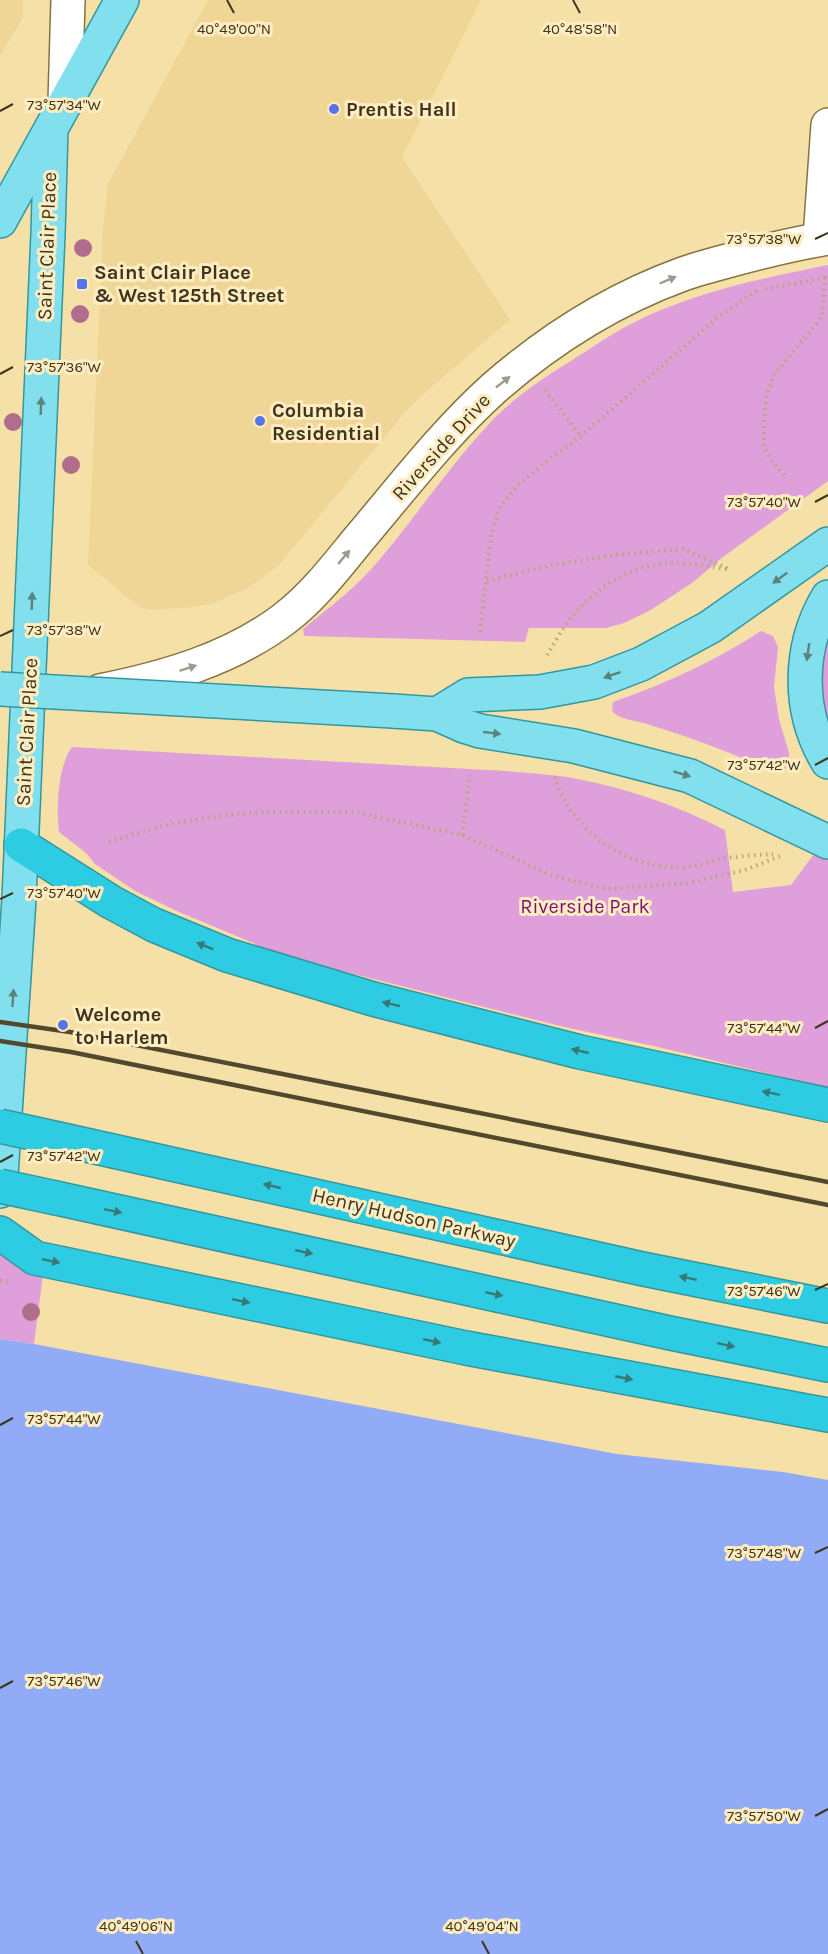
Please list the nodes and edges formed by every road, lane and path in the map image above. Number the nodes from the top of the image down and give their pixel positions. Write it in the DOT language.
graph roads {
  1 [pos="68,0"];
  2 [pos="122,0"];
  3 [pos="58,115"];
  4 [pos="828,124"];
  5 [pos="0,221"];
  6 [pos="824,238"];
  7 [pos="525,364"];
  8 [pos="581,436"];
  9 [pos="786,477"];
  10 [pos="828,544"];
  11 [pos="487,580"];
  12 [pos="828,597"];
  13 [pos="480,632"];
  14 [pos="547,655"];
  15 [pos="9,697"];
  16 [pos="437,714"];
  17 [pos="828,762"];
  18 [pos="552,768"];
  19 [pos="470,775"];
  20 [pos="462,835"];
  21 [pos="11,841"];
  22 [pos="109,842"];
  23 [pos="828,842"];
  24 [pos="828,1105"];
  25 [pos="0,1126"];
  26 [pos="0,1186"];
  27 [pos="0,1191"];
  28 [pos="0,1233"];
  29 [pos="828,1306"];
  30 [pos="828,1365"];
  31 [pos="828,1416"];
  1 -- 3 [label="street"];
  2 -- 3 [label="main road"];
  3 -- 5 [label="main road"];
  15 -- 3 [label="main road, Saint Clair Place, one-way"];
  4 -- 6 [label="street"];
  7 -- 6 [label="street, Riverside Drive, one-way"];
  7 -- 8 [label="path"];
  15 -- 7 [label="street, Riverside Drive, one-way"];
  8 -- 9 [label="path"];
  8 -- 11 [label="path"];
  10 -- 16 [label="main road, one-way"];
  11 -- 13 [label="path"];
  11 -- 14 [label="path"];
  12 -- 17 [label="main road, one-way"];
  15 -- 16 [label="main road, bridge"];
  15 -- 21 [label="main road, Saint Clair Place"];
  16 -- 23 [label="main road, one-way"];
  18 -- 20 [label="path"];
  19 -- 20 [label="path"];
  20 -- 22 [label="path"];
  24 -- 21 [label="highway, one-way"];
  27 -- 21 [label="main road, Saint Clair Place, one-way"];
  29 -- 25 [label="highway, Henry Hudson Parkway, one-way, bridge"];
  26 -- 30 [label="highway, one-way, bridge"];
  28 -- 31 [label="highway, one-way"];
}
